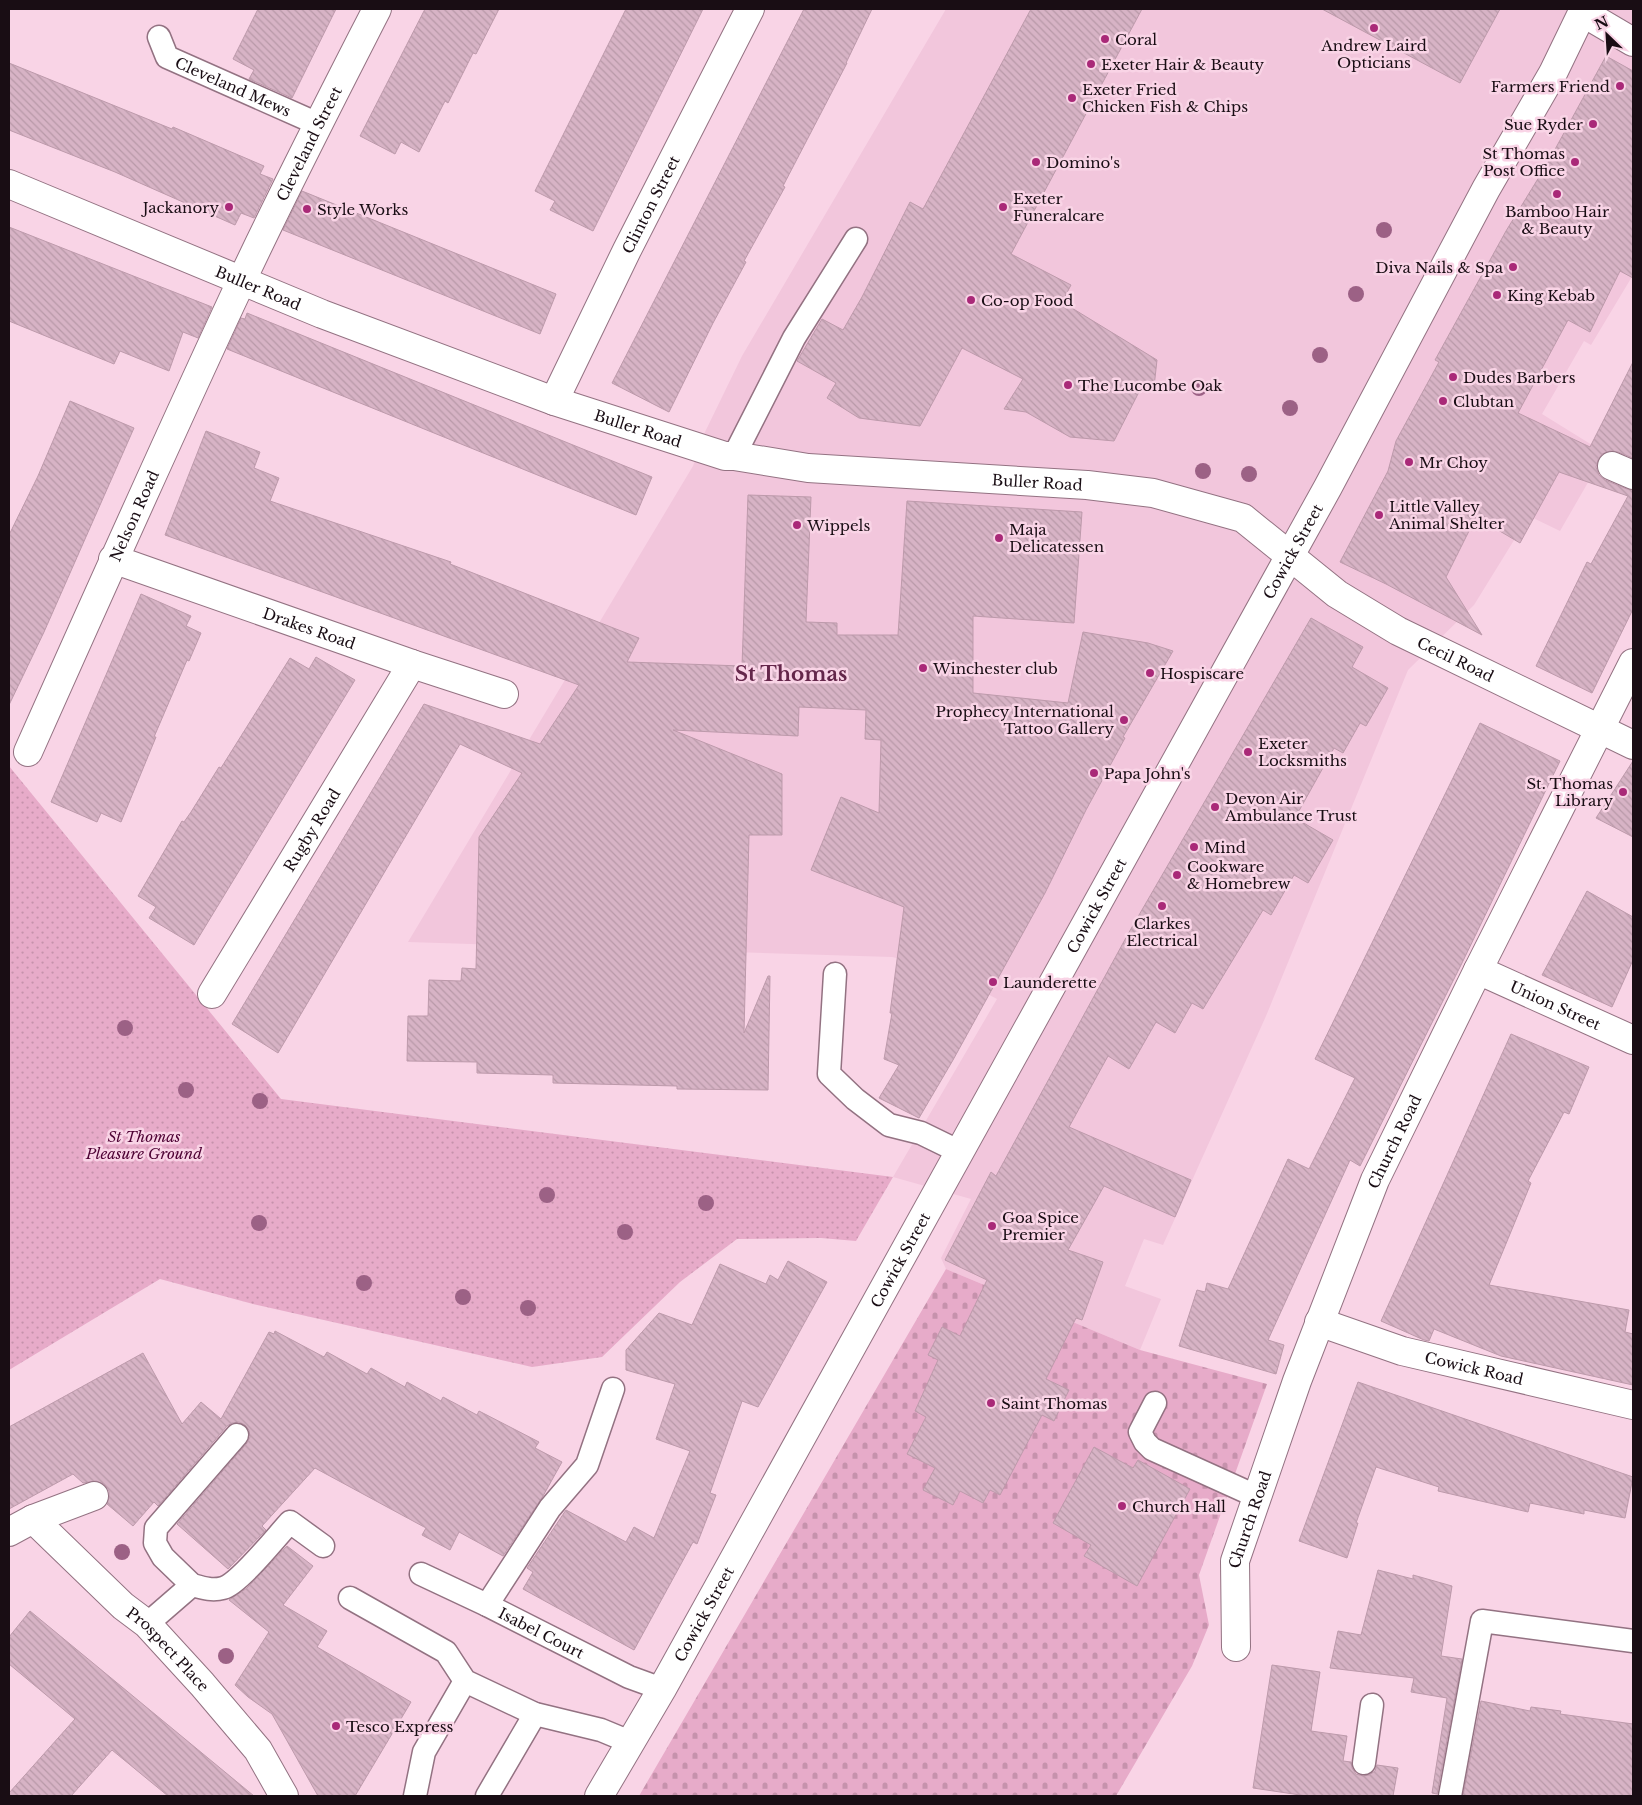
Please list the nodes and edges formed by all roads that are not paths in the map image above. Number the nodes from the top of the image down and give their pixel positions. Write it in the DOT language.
graph roads {
  1 [pos="377,9"];
  2 [pos="750,9"];
  3 [pos="1583,10"];
  4 [pos="159,36"];
  5 [pos="1633,42"];
  6 [pos="318,124"];
  7 [pos="9,184"];
  8 [pos="856,239"];
  9 [pos="241,280"];
  10 [pos="554,401"];
  11 [pos="734,456"];
  12 [pos="1290,556"];
  13 [pos="113,559"];
  14 [pos="1633,663"];
  15 [pos="412,664"];
  16 [pos="504,694"];
  17 [pos="1600,728"];
  18 [pos="1633,745"];
  19 [pos="28,752"];
  20 [pos="1478,970"];
  21 [pos="835,974"];
  22 [pos="212,994"];
  23 [pos="1633,1040"];
  24 [pos="960,1152"];
  25 [pos="1319,1322"];
  26 [pos="613,1389"];
  27 [pos="1154,1403"];
  28 [pos="1633,1404"];
  29 [pos="237,1436"];
  30 [pos="94,1496"];
  31 [pos="1258,1497"];
  32 [pos="33,1519"];
  33 [pos="9,1532"];
  34 [pos="323,1546"];
  35 [pos="421,1574"];
  36 [pos="192,1585"];
  37 [pos="350,1598"];
  38 [pos="487,1605"];
  39 [pos="147,1624"];
  40 [pos="1633,1641"];
  41 [pos="1236,1647"];
  42 [pos="464,1681"];
  43 [pos="662,1689"];
  44 [pos="1372,1705"];
  45 [pos="535,1714"];
  46 [pos="630,1742"];
  47 [pos="1364,1764"];
  48 [pos="284,1796"];
  49 [pos="415,1796"];
  50 [pos="487,1796"];
  51 [pos="599,1796"];
  52 [pos="1450,1796"];
  1 -- 6 [label="street, Cleveland Street"];
  2 -- 10 [label="street, Clinton Street"];
  3 -- 5 [label="street"];
  3 -- 12 [label="street, Cowick Street"];
  4 -- 6 [label="lane, Cleveland Mews"];
  6 -- 9 [label="street, Cleveland Street"];
  7 -- 9 [label="street, Buller Road"];
  8 -- 11 [label="lane"];
  9 -- 10 [label="street, Buller Road"];
  9 -- 13 [label="street, Nelson Road"];
  10 -- 11 [label="street, Buller Road"];
  11 -- 12 [label="street, Buller Road"];
  12 -- 17 [label="street, Cecil Road"];
  12 -- 24 [label="street, Cowick Street"];
  13 -- 15 [label="street, Drakes Road"];
  13 -- 19 [label="street, Nelson Road"];
  14 -- 17 [label="street, Church Road"];
  15 -- 16 [label="street, Drakes Road"];
  15 -- 22 [label="street, Rugby Road"];
  17 -- 18 [label="street, Cecil Road"];
  17 -- 20 [label="street, Church Road"];
  20 -- 23 [label="street, Union Street"];
  20 -- 25 [label="street, Church Road"];
  21 -- 24 [label="lane"];
  24 -- 43 [label="street, Cowick Street"];
  25 -- 28 [label="street, Cowick Road"];
  25 -- 31 [label="street, Church Road"];
  26 -- 38 [label="lane"];
  27 -- 31 [label="lane"];
  29 -- 36 [label="lane"];
  30 -- 32 [label="street"];
  31 -- 41 [label="street, Church Road"];
  32 -- 33 [label="street"];
  32 -- 39 [label="street, Prospect Place"];
  34 -- 36 [label="lane"];
  35 -- 38 [label="lane, Isabel Court"];
  36 -- 39 [label="lane"];
  37 -- 42 [label="lane"];
  38 -- 43 [label="lane, Isabel Court"];
  39 -- 48 [label="street, Prospect Place"];
  40 -- 52 [label="lane"];
  42 -- 45 [label="lane"];
  42 -- 49 [label="lane"];
  43 -- 46 [label="street, Cowick Street"];
  44 -- 47 [label="lane"];
  45 -- 46 [label="lane"];
  45 -- 50 [label="lane"];
  46 -- 51 [label="street, Cowick Street"];
}
